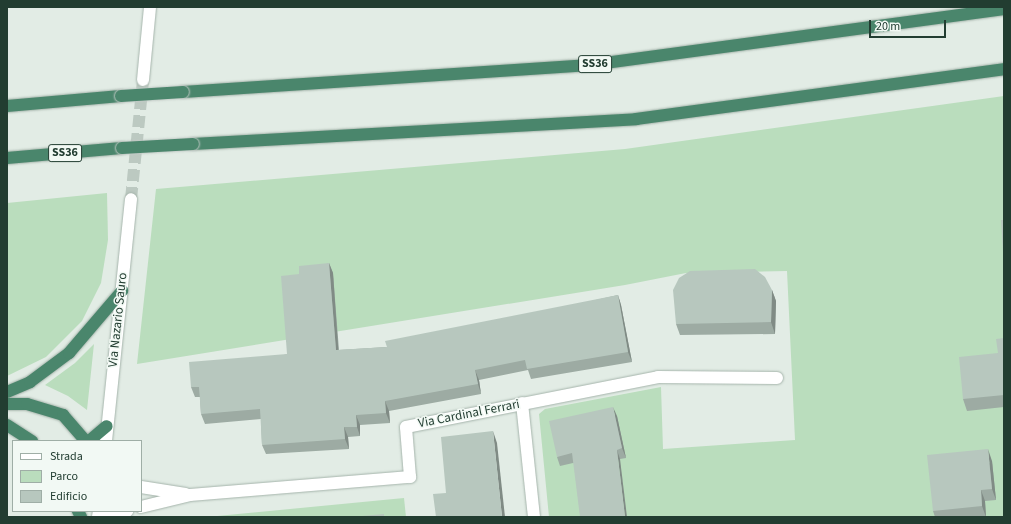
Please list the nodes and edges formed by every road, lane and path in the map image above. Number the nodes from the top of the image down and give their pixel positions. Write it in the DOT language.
graph roads {
  1 [pos="150,7"];
  2 [pos="1004,9"];
  3 [pos="1004,69"];
  4 [pos="143,80"];
  5 [pos="7,106"];
  6 [pos="7,158"];
  7 [pos="131,199"];
  8 [pos="122,291"];
  9 [pos="777,378"];
  10 [pos="7,392"];
  11 [pos="522,403"];
  12 [pos="7,404"];
  13 [pos="7,424"];
  14 [pos="107,426"];
  15 [pos="31,440"];
  16 [pos="85,440"];
  17 [pos="90,440"];
  18 [pos="106,440"];
  19 [pos="142,487"];
  20 [pos="190,495"];
  21 [pos="142,508"];
  22 [pos="123,512"];
  23 [pos="102,517"];
  24 [pos="534,517"];
  1 -- 4 [label="street"];
  2 -- 5 [label="highway, SS36, bridge"];
  3 -- 6 [label="highway, SS36, bridge"];
  7 -- 8 [label="street, Via Nazario Sauro"];
  8 -- 10 [label="highway"];
  8 -- 14 [label="street, Via Nazario Sauro"];
  9 -- 11 [label="street, Via Cardinal Ferrari"];
  11 -- 20 [label="street, Via Cardinal Ferrari"];
  11 -- 24 [label="street"];
  12 -- 16 [label="highway"];
  13 -- 15 [label="highway"];
  14 -- 17 [label="highway"];
  14 -- 18 [label="street, Via Nazario Sauro"];
  19 -- 20 [label="street, Via Cardinal Ferrari"];
  20 -- 21 [label="street, Via Cardinal Ferrari"];
  22 -- 23 [label="street"];
}
